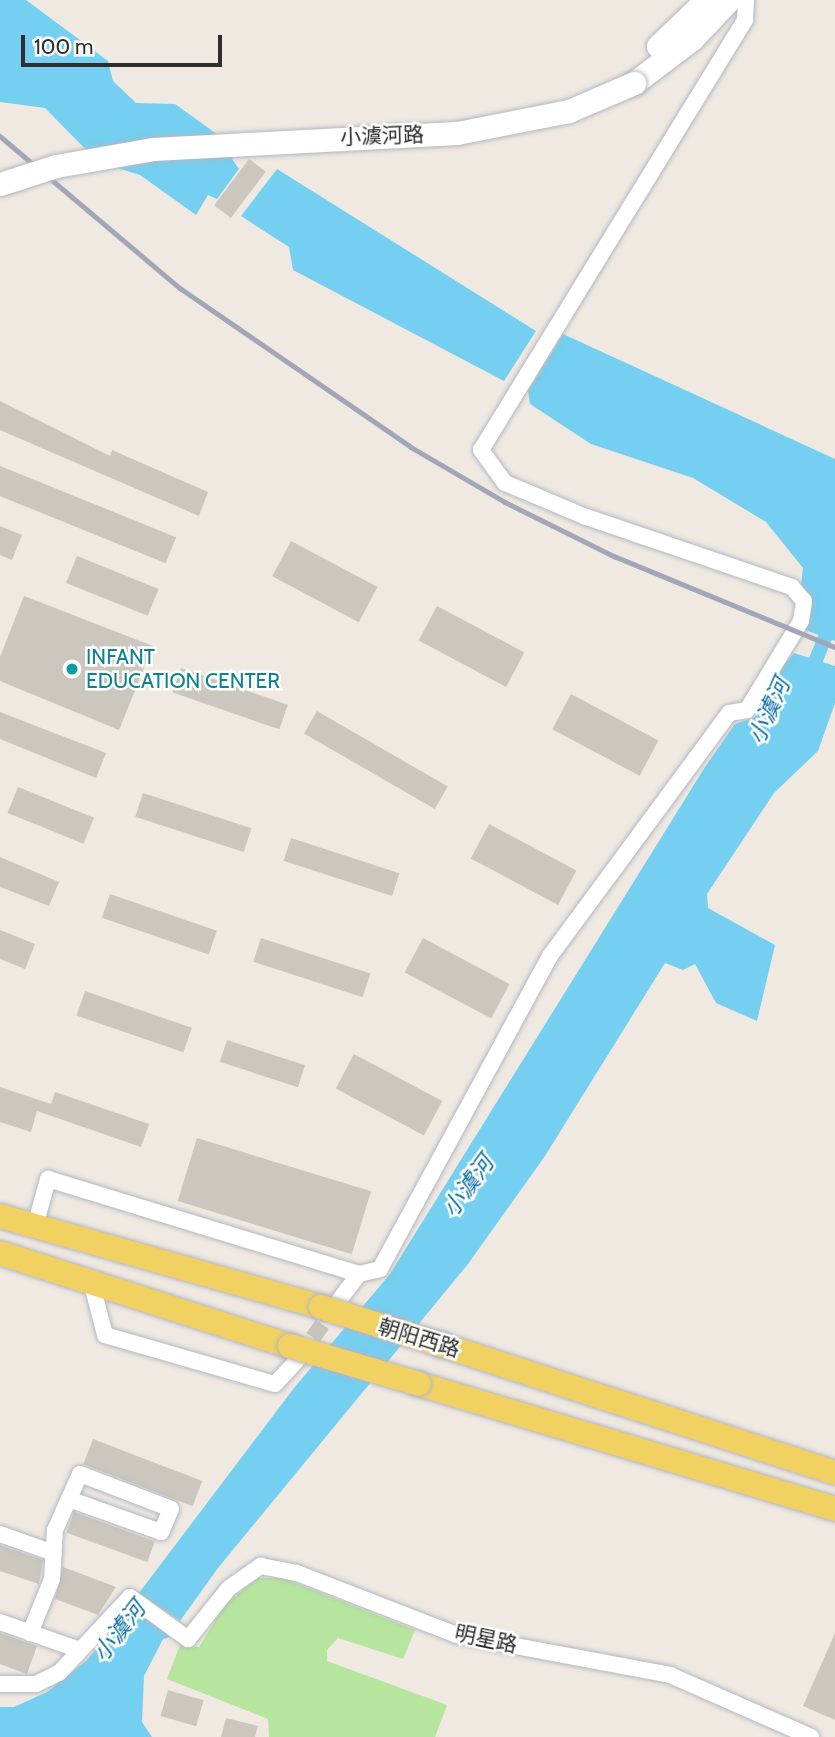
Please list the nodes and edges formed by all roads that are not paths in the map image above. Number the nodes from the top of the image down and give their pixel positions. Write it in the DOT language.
graph roads {
  1 [pos="706,0"];
  2 [pos="729,0"];
  3 [pos="746,0"];
  4 [pos="630,77"];
  5 [pos="0,170"];
  6 [pos="0,184"];
  7 [pos="0,1216"];
  8 [pos="35,1226"];
  9 [pos="0,1254"];
  10 [pos="359,1274"];
  11 [pos="92,1285"];
  12 [pos="329,1305"];
  13 [pos="294,1353"];
  14 [pos="835,1473"];
  15 [pos="69,1499"];
  16 [pos="835,1509"];
  17 [pos="0,1534"];
  18 [pos="54,1553"];
  19 [pos="0,1622"];
  20 [pos="30,1633"];
  21 [pos="80,1650"];
  22 [pos="0,1684"];
  23 [pos="811,1737"];
  1 -- 4 [label="main road, 小澞河路"];
  2 -- 4 [label="main road, 小澞河路"];
  3 -- 10 [label="street"];
  4 -- 5 [label="main road, 小澞河路"];
  4 -- 6 [label="main road, 小澞河路, bridge"];
  7 -- 8 [label="main road, 朝阳西路"];
  8 -- 10 [label="street"];
  8 -- 12 [label="main road, 朝阳西路"];
  9 -- 11 [label="main road, 朝阳西路"];
  10 -- 12 [label="street"];
  11 -- 13 [label="main road, 朝阳西路"];
  11 -- 13 [label="street"];
  12 -- 14 [label="main road, 朝阳西路, bridge"];
  13 -- 16 [label="main road, 朝阳西路, bridge"];
  15 -- 15 [label="street"];
  15 -- 18 [label="street"];
  17 -- 18 [label="street"];
  18 -- 20 [label="street"];
  19 -- 20 [label="street"];
  20 -- 21 [label="street"];
  21 -- 22 [label="street"];
  21 -- 23 [label="street, 明星路"];
}
